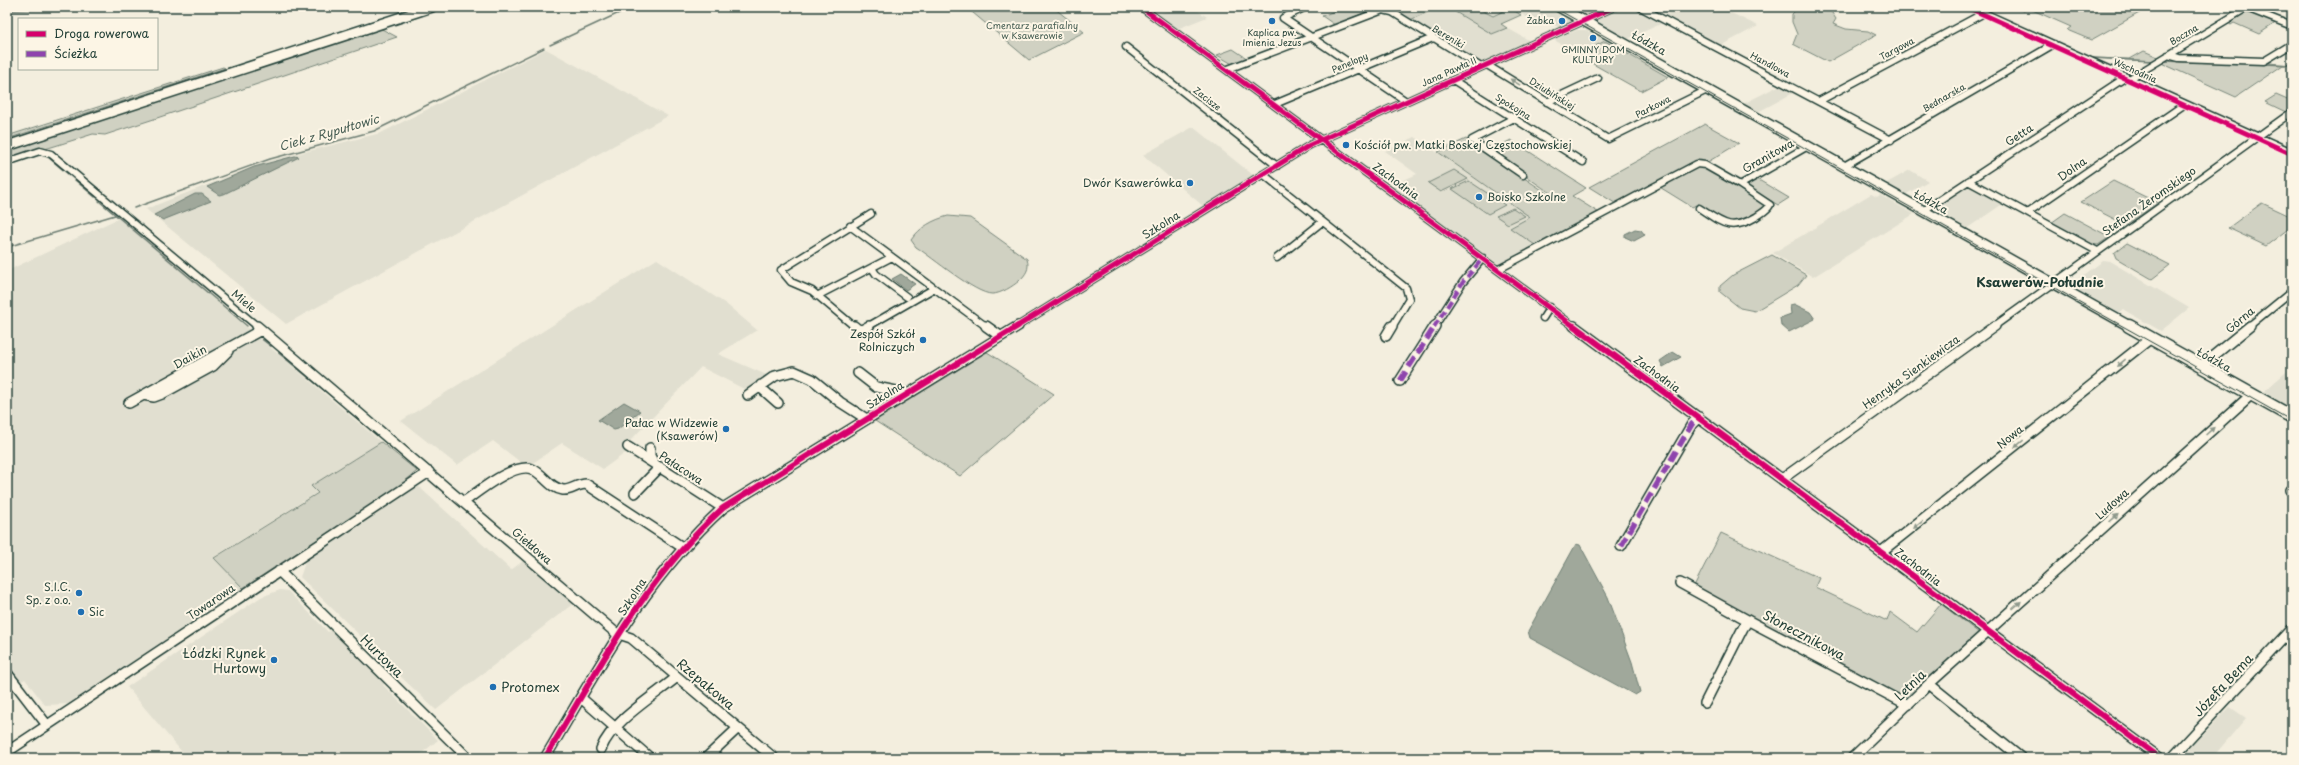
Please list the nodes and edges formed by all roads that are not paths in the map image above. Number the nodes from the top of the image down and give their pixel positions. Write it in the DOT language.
graph roads {
  1 [pos="420,7"];
  2 [pos="432,7"];
  3 [pos="1141,7"];
  4 [pos="1306,7"];
  5 [pos="1559,7"];
  6 [pos="1614,7"];
  7 [pos="1640,7"];
  8 [pos="1971,7"];
  9 [pos="2246,7"];
  10 [pos="1984,13"];
  11 [pos="1584,21"];
  12 [pos="2292,26"];
  13 [pos="1311,37"];
  14 [pos="1433,38"];
  15 [pos="2054,44"];
  16 [pos="2292,44"];
  17 [pos="1126,47"];
  18 [pos="2168,55"];
  19 [pos="1484,66"];
  20 [pos="1228,69"];
  21 [pos="1358,69"];
  22 [pos="1598,78"];
  23 [pos="2128,78"];
  24 [pos="1453,80"];
  25 [pos="1707,90"];
  26 [pos="1406,101"];
  27 [pos="1819,101"];
  28 [pos="1547,102"];
  29 [pos="1275,104"];
  30 [pos="2185,104"];
  31 [pos="2292,112"];
  32 [pos="1514,118"];
  33 [pos="2258,136"];
  34 [pos="1322,139"];
  35 [pos="1608,139"];
  36 [pos="1891,140"];
  37 [pos="7,142"];
  38 [pos="7,146"];
  39 [pos="1808,146"];
  40 [pos="2292,152"];
  41 [pos="7,162"];
  42 [pos="1583,162"];
  43 [pos="1277,166"];
  44 [pos="1844,166"];
  45 [pos="1263,174"];
  46 [pos="1522,175"];
  47 [pos="1968,181"];
  48 [pos="1740,185"];
  49 [pos="1699,208"];
  50 [pos="1923,211"];
  51 [pos="2027,213"];
  52 [pos="871,214"];
  53 [pos="1322,222"];
  54 [pos="850,226"];
  55 [pos="2097,251"];
  56 [pos="892,257"];
  57 [pos="1277,258"];
  58 [pos="1483,258"];
  59 [pos="872,268"];
  60 [pos="1499,269"];
  61 [pos="2052,283"];
  62 [pos="933,289"];
  63 [pos="2292,291"];
  64 [pos="817,296"];
  65 [pos="907,298"];
  66 [pos="1550,307"];
  67 [pos="1543,318"];
  68 [pos="262,330"];
  69 [pos="1000,336"];
  70 [pos="1386,336"];
  71 [pos="2151,338"];
  72 [pos="2201,366"];
  73 [pos="858,373"];
  74 [pos="1400,381"];
  75 [pos="761,385"];
  76 [pos="906,394"];
  77 [pos="2252,394"];
  78 [pos="748,395"];
  79 [pos="129,403"];
  80 [pos="778,403"];
  81 [pos="1699,417"];
  82 [pos="2292,417"];
  83 [pos="865,418"];
  84 [pos="628,447"];
  85 [pos="650,448"];
  86 [pos="657,466"];
  87 [pos="430,472"];
  88 [pos="1782,478"];
  89 [pos="635,493"];
  90 [pos="464,502"];
  91 [pos="723,508"];
  92 [pos="1621,546"];
  93 [pos="682,547"];
  94 [pos="1882,552"];
  95 [pos="279,571"];
  96 [pos="1680,583"];
  97 [pos="1751,622"];
  98 [pos="2292,629"];
  99 [pos="1988,631"];
  100 [pos="620,634"];
  101 [pos="7,674"];
  102 [pos="677,677"];
  103 [pos="1929,684"];
  104 [pos="581,698"];
  105 [pos="1705,703"];
  106 [pos="1908,705"];
  107 [pos="47,725"];
  108 [pos="615,728"];
  109 [pos="738,728"];
  110 [pos="602,749"];
  111 [pos="7,752"];
  112 [pos="468,758"];
  113 [pos="545,758"];
  114 [pos="650,758"];
  115 [pos="706,758"];
  116 [pos="774,758"];
  117 [pos="1852,758"];
  118 [pos="2021,758"];
  119 [pos="2160,758"];
  120 [pos="2172,758"];
  1 -- 37 [label="main road"];
  2 -- 38 [label="main road"];
  3 -- 20 [label="street, Zachodnia"];
  4 -- 13 [label="street"];
  5 -- 11 [label="main road, Łódzka"];
  6 -- 11 [label="street, Jana Pawła II"];
  7 -- 27 [label="street, Handlowa"];
  8 -- 10 [label="street, Wschodnia"];
  9 -- 12 [label="street"];
  9 -- 18 [label="street, Boczna"];
  10 -- 15 [label="street, Wschodnia"];
  10 -- 27 [label="street, Targowa"];
  11 -- 19 [label="street, Jana Pawła II"];
  11 -- 25 [label="main road, Łódzka"];
  13 -- 14 [label="street, Bereniki"];
  13 -- 20 [label="street"];
  13 -- 21 [label="street"];
  14 -- 19 [label="street, Bereniki"];
  14 -- 21 [label="street, Penelopy"];
  15 -- 23 [label="street, Wschodnia"];
  15 -- 36 [label="street, Bednarska"];
  16 -- 18 [label="street"];
  17 -- 43 [label="street, Zacisze"];
  18 -- 23 [label="street, Boczna"];
  19 -- 24 [label="street, Jana Pawła II"];
  28 -- 19 [label="street, Dziubińskiej, one-way"];
  20 -- 29 [label="street, Zachodnia"];
  21 -- 26 [label="street"];
  21 -- 29 [label="street, Penelopy"];
  22 -- 28 [label="street"];
  23 -- 30 [label="street, Wschodnia"];
  23 -- 47 [label="street, Getta"];
  24 -- 26 [label="street, Jana Pawła II"];
  24 -- 32 [label="street, Spokojna"];
  25 -- 35 [label="street, Parkowa"];
  25 -- 39 [label="main road, Łódzka"];
  26 -- 34 [label="street, Jana Pawła II"];
  27 -- 36 [label="street, Handlowa"];
  28 -- 35 [label="street, Dziubińskiej"];
  29 -- 34 [label="street, Zachodnia"];
  30 -- 33 [label="street, Wschodnia"];
  30 -- 51 [label="street, Dolna"];
  31 -- 33 [label="street, Stefana Żeromskiego"];
  32 -- 42 [label="street, Spokojna"];
  32 -- 46 [label="street"];
  33 -- 40 [label="street, Wschodnia"];
  33 -- 55 [label="street, Stefana Żeromskiego"];
  34 -- 43 [label="street, Szkolna"];
  34 -- 58 [label="street, Zachodnia"];
  36 -- 44 [label="street, Bednarska"];
  39 -- 44 [label="main road, Łódzka"];
  39 -- 48 [label="street, Granitowa"];
  41 -- 68 [label="street, Miele"];
  43 -- 45 [label="street, Szkolna"];
  44 -- 50 [label="main road, Łódzka"];
  45 -- 53 [label="street"];
  45 -- 69 [label="street, Szkolna"];
  47 -- 50 [label="street, Getta"];
  47 -- 51 [label="street"];
  48 -- 49 [label="street, Granitowa"];
  48 -- 60 [label="street"];
  50 -- 61 [label="main road, Łódzka"];
  51 -- 55 [label="street"];
  52 -- 54 [label="street"];
  53 -- 57 [label="street"];
  53 -- 70 [label="street"];
  54 -- 56 [label="street"];
  54 -- 64 [label="street"];
  55 -- 61 [label="street, Stefana Żeromskiego"];
  56 -- 59 [label="street"];
  56 -- 62 [label="street"];
  58 -- 60 [label="street, Zachodnia"];
  58 -- 74 [label="street"];
  59 -- 64 [label="street"];
  59 -- 65 [label="street"];
  60 -- 66 [label="street, Zachodnia"];
  61 -- 71 [label="main road, Łódzka"];
  61 -- 88 [label="street, Henryka Sienkiewicza"];
  62 -- 64 [label="street"];
  62 -- 69 [label="street"];
  63 -- 72 [label="street, Górna"];
  66 -- 67 [label="street"];
  66 -- 81 [label="street, Zachodnia"];
  68 -- 79 [label="street"];
  68 -- 87 [label="street, Miele"];
  69 -- 76 [label="street, Szkolna"];
  71 -- 72 [label="main road, Łódzka"];
  71 -- 94 [label="street, Nowa, one-way"];
  72 -- 77 [label="main road, Łódzka"];
  73 -- 76 [label="street"];
  75 -- 78 [label="street"];
  75 -- 80 [label="street"];
  75 -- 83 [label="street"];
  76 -- 83 [label="street, Szkolna"];
  77 -- 82 [label="main road, Łódzka"];
  99 -- 77 [label="street, Ludowa, one-way"];
  81 -- 88 [label="street, Zachodnia"];
  81 -- 92 [label="street"];
  83 -- 91 [label="street, Szkolna"];
  84 -- 86 [label="street, Pałacowa"];
  85 -- 86 [label="street"];
  86 -- 89 [label="street"];
  86 -- 91 [label="street, Pałacowa"];
  87 -- 90 [label="street, Giełdowa"];
  87 -- 95 [label="street, Towarowa"];
  88 -- 94 [label="street, Zachodnia"];
  90 -- 93 [label="street"];
  90 -- 100 [label="street, Giełdowa"];
  91 -- 93 [label="street, Szkolna"];
  93 -- 100 [label="street, Szkolna"];
  94 -- 99 [label="street, Zachodnia"];
  95 -- 107 [label="street, Towarowa"];
  95 -- 112 [label="street, Hurtowa"];
  96 -- 97 [label="street"];
  97 -- 105 [label="street, Słonecznikowa"];
  97 -- 106 [label="street, Słonecznikowa"];
  98 -- 120 [label="street, Józefa Bema"];
  99 -- 103 [label="street, Letnia"];
  99 -- 119 [label="street, Zachodnia"];
  100 -- 102 [label="street, Rzepakowa"];
  100 -- 104 [label="street, Szkolna"];
  101 -- 107 [label="street"];
  102 -- 108 [label="street"];
  102 -- 109 [label="street, Rzepakowa"];
  103 -- 106 [label="street, Letnia"];
  103 -- 118 [label="street"];
  104 -- 108 [label="street"];
  104 -- 113 [label="street, Szkolna"];
  106 -- 117 [label="street, Letnia"];
  107 -- 111 [label="street, Towarowa"];
  108 -- 110 [label="street"];
  108 -- 114 [label="street"];
  109 -- 115 [label="street"];
  109 -- 116 [label="street, Rzepakowa"];
}
